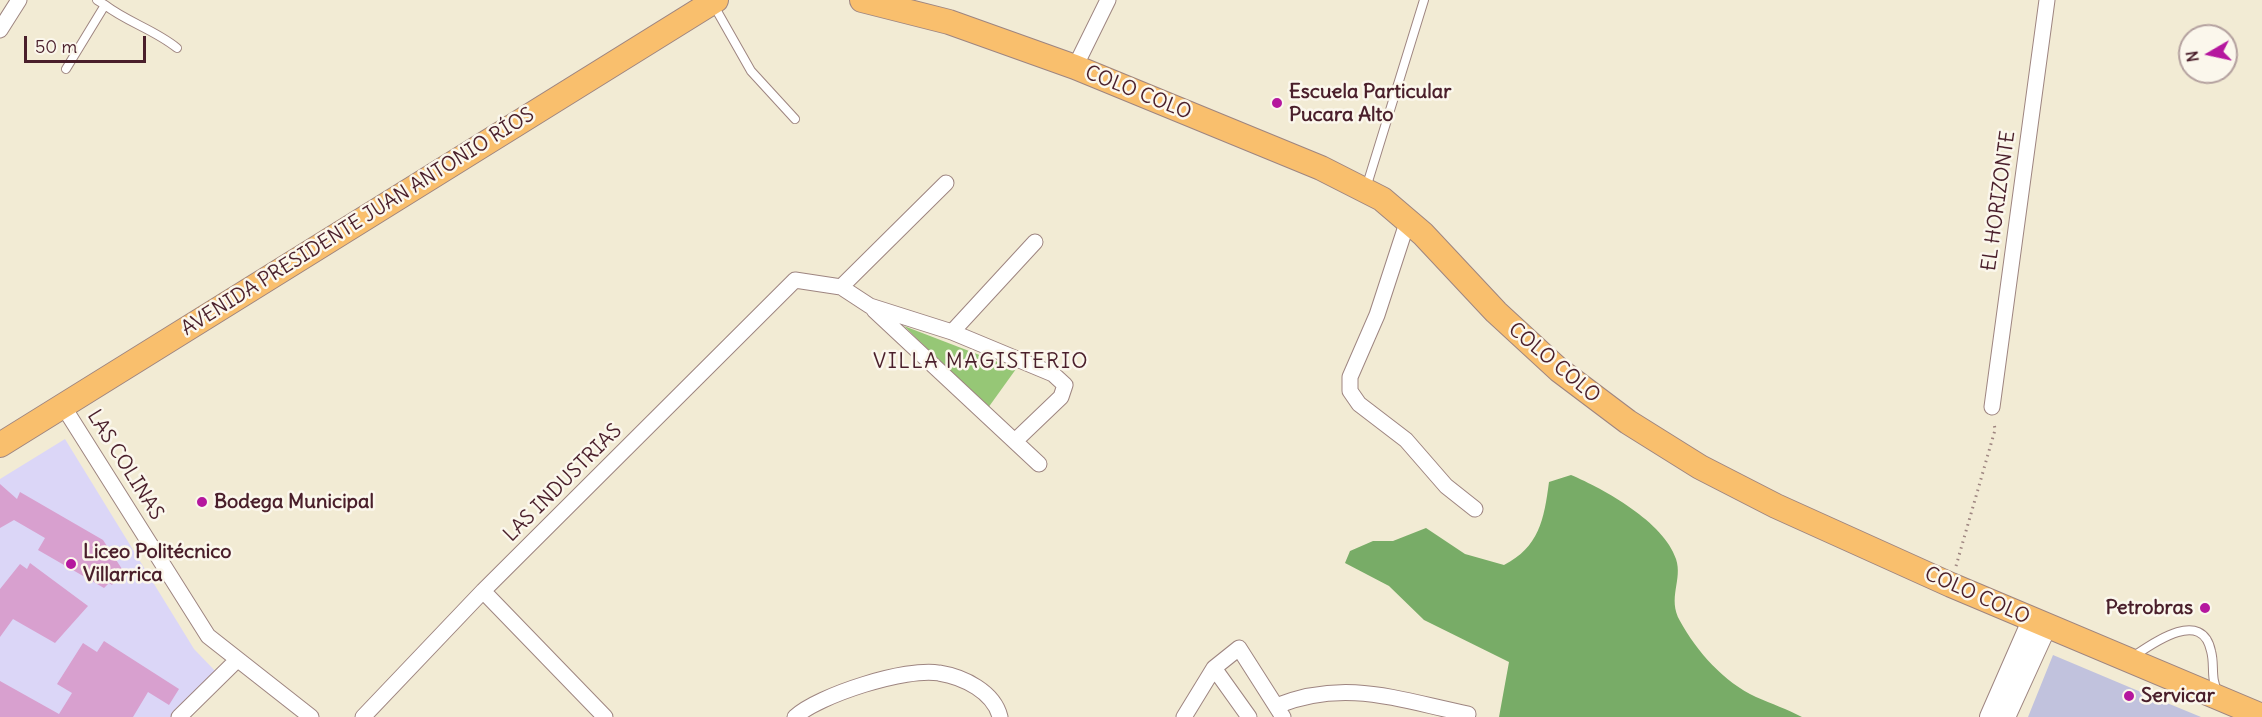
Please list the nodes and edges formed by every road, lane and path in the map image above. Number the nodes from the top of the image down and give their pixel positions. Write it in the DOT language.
graph roads {
  1 [pos="19,0"];
  2 [pos="97,0"];
  3 [pos="862,0"];
  4 [pos="1108,0"];
  5 [pos="1424,0"];
  6 [pos="2047,0"];
  7 [pos="714,1"];
  8 [pos="105,5"];
  9 [pos="0,30"];
  10 [pos="177,48"];
  11 [pos="1075,67"];
  12 [pos="66,69"];
  13 [pos="795,119"];
  14 [pos="946,183"];
  15 [pos="1365,190"];
  16 [pos="1408,220"];
  17 [pos="1035,242"];
  18 [pos="841,287"];
  19 [pos="870,306"];
  20 [pos="952,332"];
  21 [pos="63,406"];
  22 [pos="1992,407"];
  23 [pos="1015,441"];
  24 [pos="0,445"];
  25 [pos="1039,464"];
  26 [pos="1475,509"];
  27 [pos="1951,585"];
  28 [pos="483,591"];
  29 [pos="2039,624"];
  30 [pos="2127,660"];
  31 [pos="237,661"];
  32 [pos="1214,668"];
  33 [pos="2225,701"];
  34 [pos="1280,711"];
  35 [pos="1468,714"];
  36 [pos="2262,716"];
  37 [pos="179,717"];
  38 [pos="311,717"];
  39 [pos="363,717"];
  40 [pos="606,717"];
  41 [pos="795,717"];
  42 [pos="1000,717"];
  43 [pos="1184,717"];
  44 [pos="1249,717"];
  45 [pos="1990,717"];
  46 [pos="2005,717"];
  1 -- 9 [label="street"];
  2 -- 8 [label="lane"];
  3 -- 11 [label="main road, COLO COLO"];
  4 -- 11 [label="street"];
  5 -- 15 [label="lane"];
  6 -- 22 [label="street, EL HORIZONTE"];
  7 -- 13 [label="lane"];
  7 -- 21 [label="main road, AVENIDA PRESIDENTE JUAN ANTONIO RÍOS"];
  8 -- 10 [label="lane"];
  8 -- 12 [label="lane"];
  11 -- 15 [label="main road, COLO COLO"];
  14 -- 18 [label="street"];
  15 -- 16 [label="main road, COLO COLO"];
  16 -- 26 [label="street"];
  16 -- 27 [label="main road, COLO COLO"];
  17 -- 20 [label="street"];
  18 -- 19 [label="street"];
  18 -- 28 [label="street, LAS INDUSTRIAS"];
  19 -- 20 [label="street"];
  19 -- 23 [label="street"];
  20 -- 23 [label="street"];
  21 -- 24 [label="main road, AVENIDA PRESIDENTE JUAN ANTONIO RÍOS"];
  21 -- 31 [label="street, LAS COLINAS"];
  22 -- 27 [label="path"];
  23 -- 25 [label="street"];
  27 -- 29 [label="main road, COLO COLO"];
  28 -- 39 [label="street, LAS INDUSTRIAS"];
  28 -- 40 [label="street"];
  29 -- 30 [label="main road, COLO COLO"];
  29 -- 45 [label="street"];
  29 -- 46 [label="street"];
  30 -- 33 [label="main road, COLO COLO"];
  30 -- 33 [label="lane"];
  31 -- 37 [label="street"];
  31 -- 38 [label="street"];
  32 -- 34 [label="street"];
  32 -- 43 [label="street"];
  32 -- 44 [label="street"];
  33 -- 36 [label="main road, COLO COLO"];
  34 -- 35 [label="street"];
  41 -- 42 [label="street"];
}
